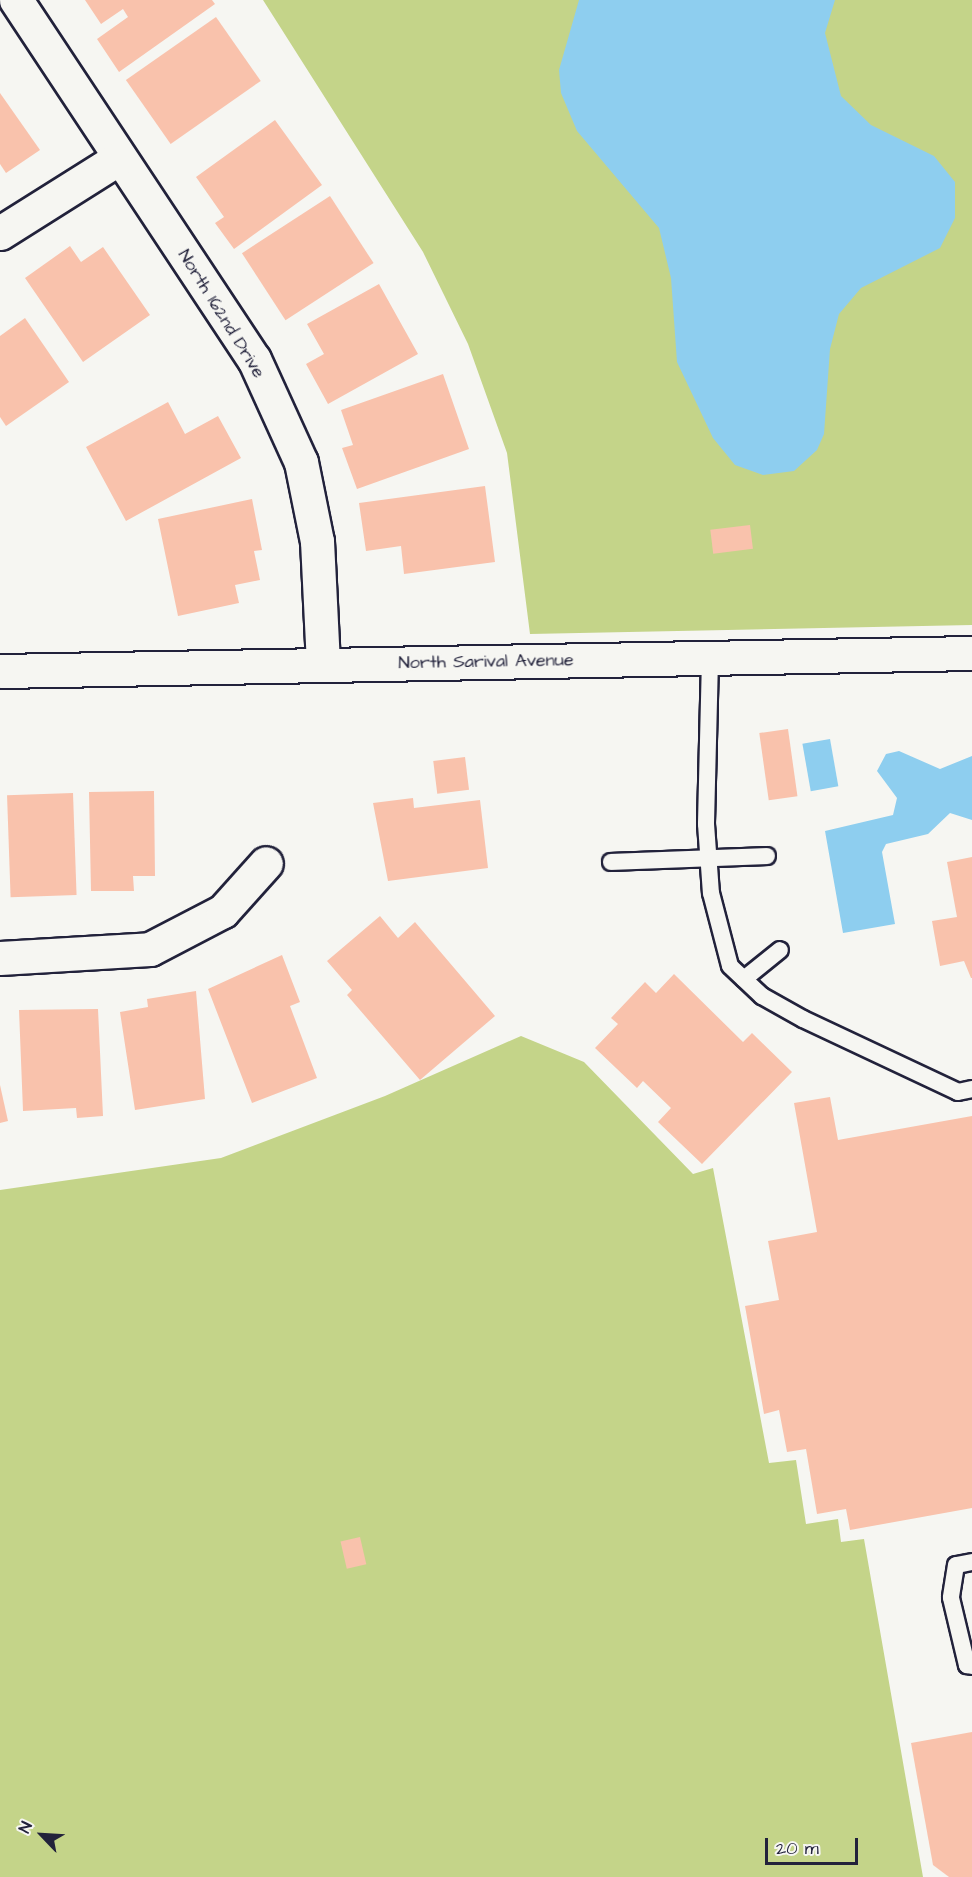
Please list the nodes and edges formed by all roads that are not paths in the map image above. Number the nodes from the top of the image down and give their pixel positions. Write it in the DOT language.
graph roads {
  1 [pos="16,0"];
  2 [pos="119,158"];
  3 [pos="0,233"];
  4 [pos="972,653"];
  5 [pos="710,659"];
  6 [pos="323,665"];
  7 [pos="0,671"];
  8 [pos="767,856"];
  9 [pos="709,860"];
  10 [pos="611,862"];
  11 [pos="266,863"];
  12 [pos="780,950"];
  13 [pos="0,958"];
  14 [pos="744,979"];
  15 [pos="972,1089"];
  16 [pos="972,1562"];
  17 [pos="972,1666"];
  1 -- 2 [label="street, North 162nd Drive"];
  2 -- 3 [label="street"];
  2 -- 6 [label="street, North 162nd Drive"];
  4 -- 5 [label="street, North Sarival Avenue"];
  5 -- 6 [label="street, North Sarival Avenue"];
  5 -- 9 [label="lane"];
  6 -- 7 [label="street, North Sarival Avenue"];
  8 -- 9 [label="lane"];
  9 -- 10 [label="lane"];
  9 -- 14 [label="lane"];
  11 -- 13 [label="street"];
  12 -- 14 [label="lane"];
  14 -- 15 [label="lane"];
  16 -- 17 [label="lane"];
}
